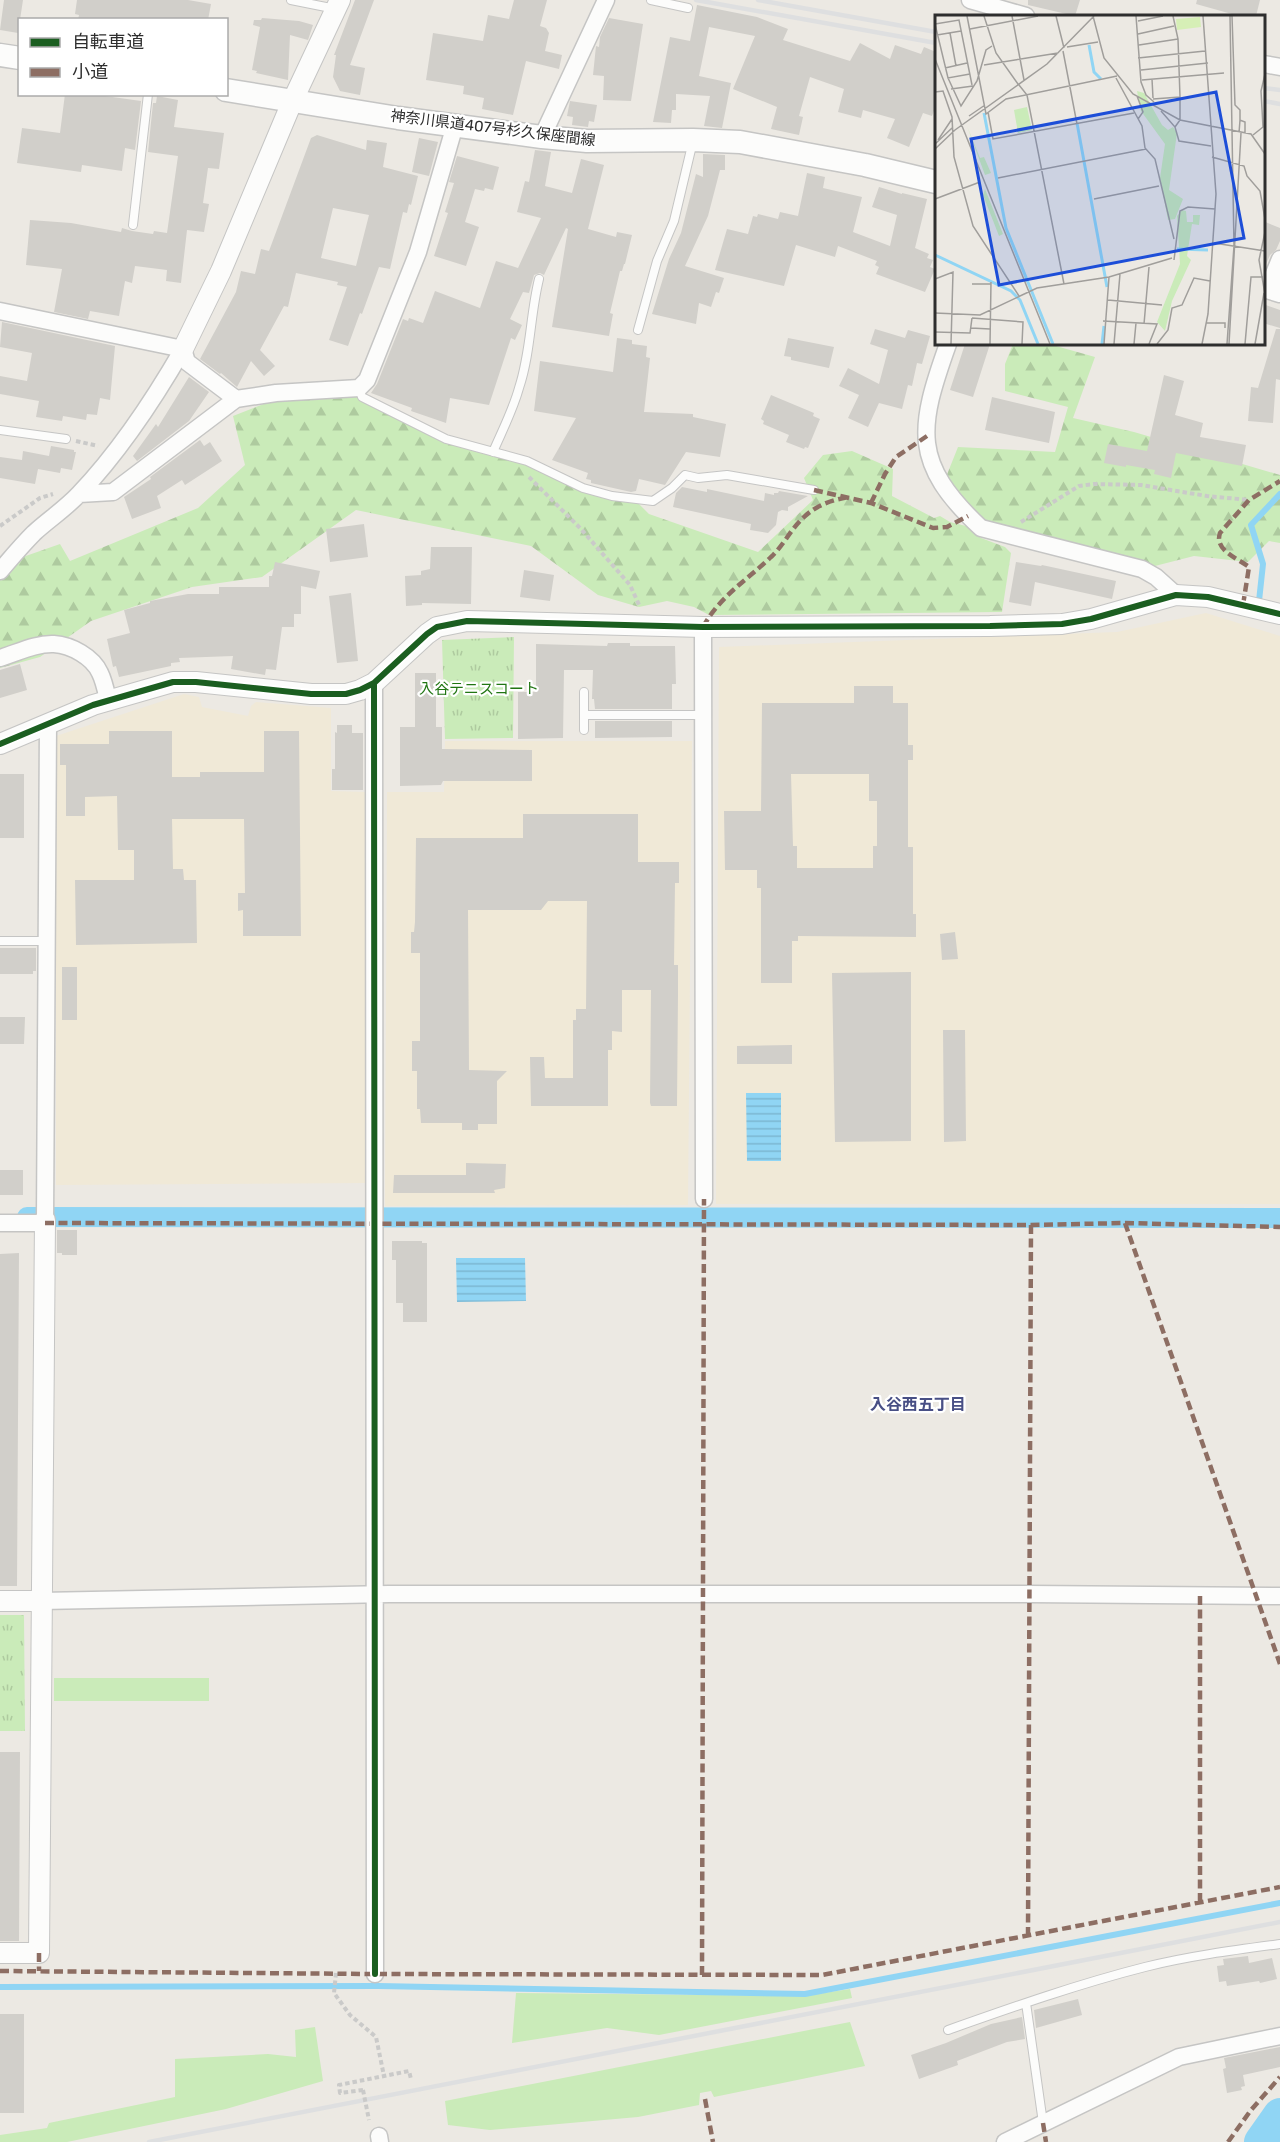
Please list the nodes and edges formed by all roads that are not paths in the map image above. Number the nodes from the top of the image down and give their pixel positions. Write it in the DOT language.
graph roads {
  1 [pos="291,0"];
  2 [pos="606,0"];
  3 [pos="651,0"];
  4 [pos="970,0"];
  5 [pos="338,4"];
  6 [pos="688,8"];
  7 [pos="1022,15"];
  8 [pos="0,55"];
  9 [pos="18,58"];
  10 [pos="1265,63"];
  11 [pos="1280,67"];
  12 [pos="228,90"];
  13 [pos="148,96"];
  14 [pos="292,102"];
  15 [pos="455,125"];
  16 [pos="542,137"];
  17 [pos="693,140"];
  18 [pos="935,182"];
  19 [pos="133,225"];
  20 [pos="1280,259"];
  21 [pos="540,279"];
  22 [pos="1270,288"];
  23 [pos="0,310"];
  24 [pos="638,330"];
  25 [pos="948,345"];
  26 [pos="183,349"];
  27 [pos="359,388"];
  28 [pos="236,399"];
  29 [pos="0,430"];
  30 [pos="66,439"];
  31 [pos="493,452"];
  32 [pos="814,490"];
  33 [pos="79,494"];
  34 [pos="0,571"];
  35 [pos="1176,595"];
  36 [pos="1280,614"];
  37 [pos="704,627"];
  38 [pos="0,658"];
  39 [pos="374,683"];
  40 [pos="584,692"];
  41 [pos="108,700"];
  42 [pos="584,715"];
  43 [pos="703,715"];
  44 [pos="48,723"];
  45 [pos="584,730"];
  46 [pos="0,744"];
  47 [pos="0,941"];
  48 [pos="47,941"];
  49 [pos="704,1199"];
  50 [pos="46,1215"];
  51 [pos="0,1223"];
  52 [pos="375,1594"];
  53 [pos="1280,1596"];
  54 [pos="0,1601"];
  55 [pos="41,1601"];
  56 [pos="1280,1944"];
  57 [pos="0,1953"];
  58 [pos="375,1974"];
  59 [pos="1026,2002"];
  60 [pos="948,2030"];
  61 [pos="1280,2036"];
  62 [pos="1043,2123"];
  63 [pos="1005,2142"];
  1 -- 5 [label="lane"];
  2 -- 16 [label="street"];
  3 -- 6 [label="lane"];
  4 -- 7 [label="street"];
  5 -- 14 [label="street"];
  8 -- 9 [label="main road"];
  10 -- 11 [label="street"];
  12 -- 14 [label="main road, 神奈川県道407号杉久保座間線"];
  13 -- 19 [label="lane"];
  14 -- 15 [label="main road, 神奈川県道407号杉久保座間線"];
  14 -- 26 [label="street"];
  15 -- 16 [label="main road, 神奈川県道407号杉久保座間線"];
  15 -- 27 [label="street"];
  16 -- 17 [label="main road, 神奈川県道407号杉久保座間線"];
  17 -- 18 [label="main road, 神奈川県道407号杉久保座間線"];
  17 -- 24 [label="lane"];
  20 -- 22 [label="street"];
  21 -- 31 [label="lane"];
  23 -- 26 [label="street"];
  25 -- 35 [label="street"];
  26 -- 28 [label="street"];
  26 -- 33 [label="street"];
  27 -- 28 [label="street"];
  27 -- 31 [label="lane"];
  28 -- 33 [label="street"];
  29 -- 30 [label="lane"];
  31 -- 32 [label="lane"];
  33 -- 34 [label="street"];
  35 -- 36 [label="street"];
  35 -- 37 [label="street"];
  37 -- 39 [label="street"];
  37 -- 43 [label="street"];
  38 -- 41 [label="street"];
  39 -- 41 [label="street"];
  39 -- 52 [label="street"];
  40 -- 42 [label="lane"];
  41 -- 44 [label="street"];
  42 -- 43 [label="lane"];
  42 -- 45 [label="lane"];
  43 -- 49 [label="street"];
  44 -- 46 [label="street"];
  44 -- 48 [label="street"];
  47 -- 48 [label="lane"];
  48 -- 50 [label="street"];
  50 -- 51 [label="street"];
  50 -- 55 [label="street"];
  52 -- 53 [label="street"];
  52 -- 55 [label="street"];
  52 -- 58 [label="street"];
  54 -- 55 [label="street"];
  55 -- 57 [label="street"];
  56 -- 59 [label="lane"];
  59 -- 60 [label="lane"];
  59 -- 62 [label="lane"];
  61 -- 62 [label="street"];
  62 -- 63 [label="street"];
}
